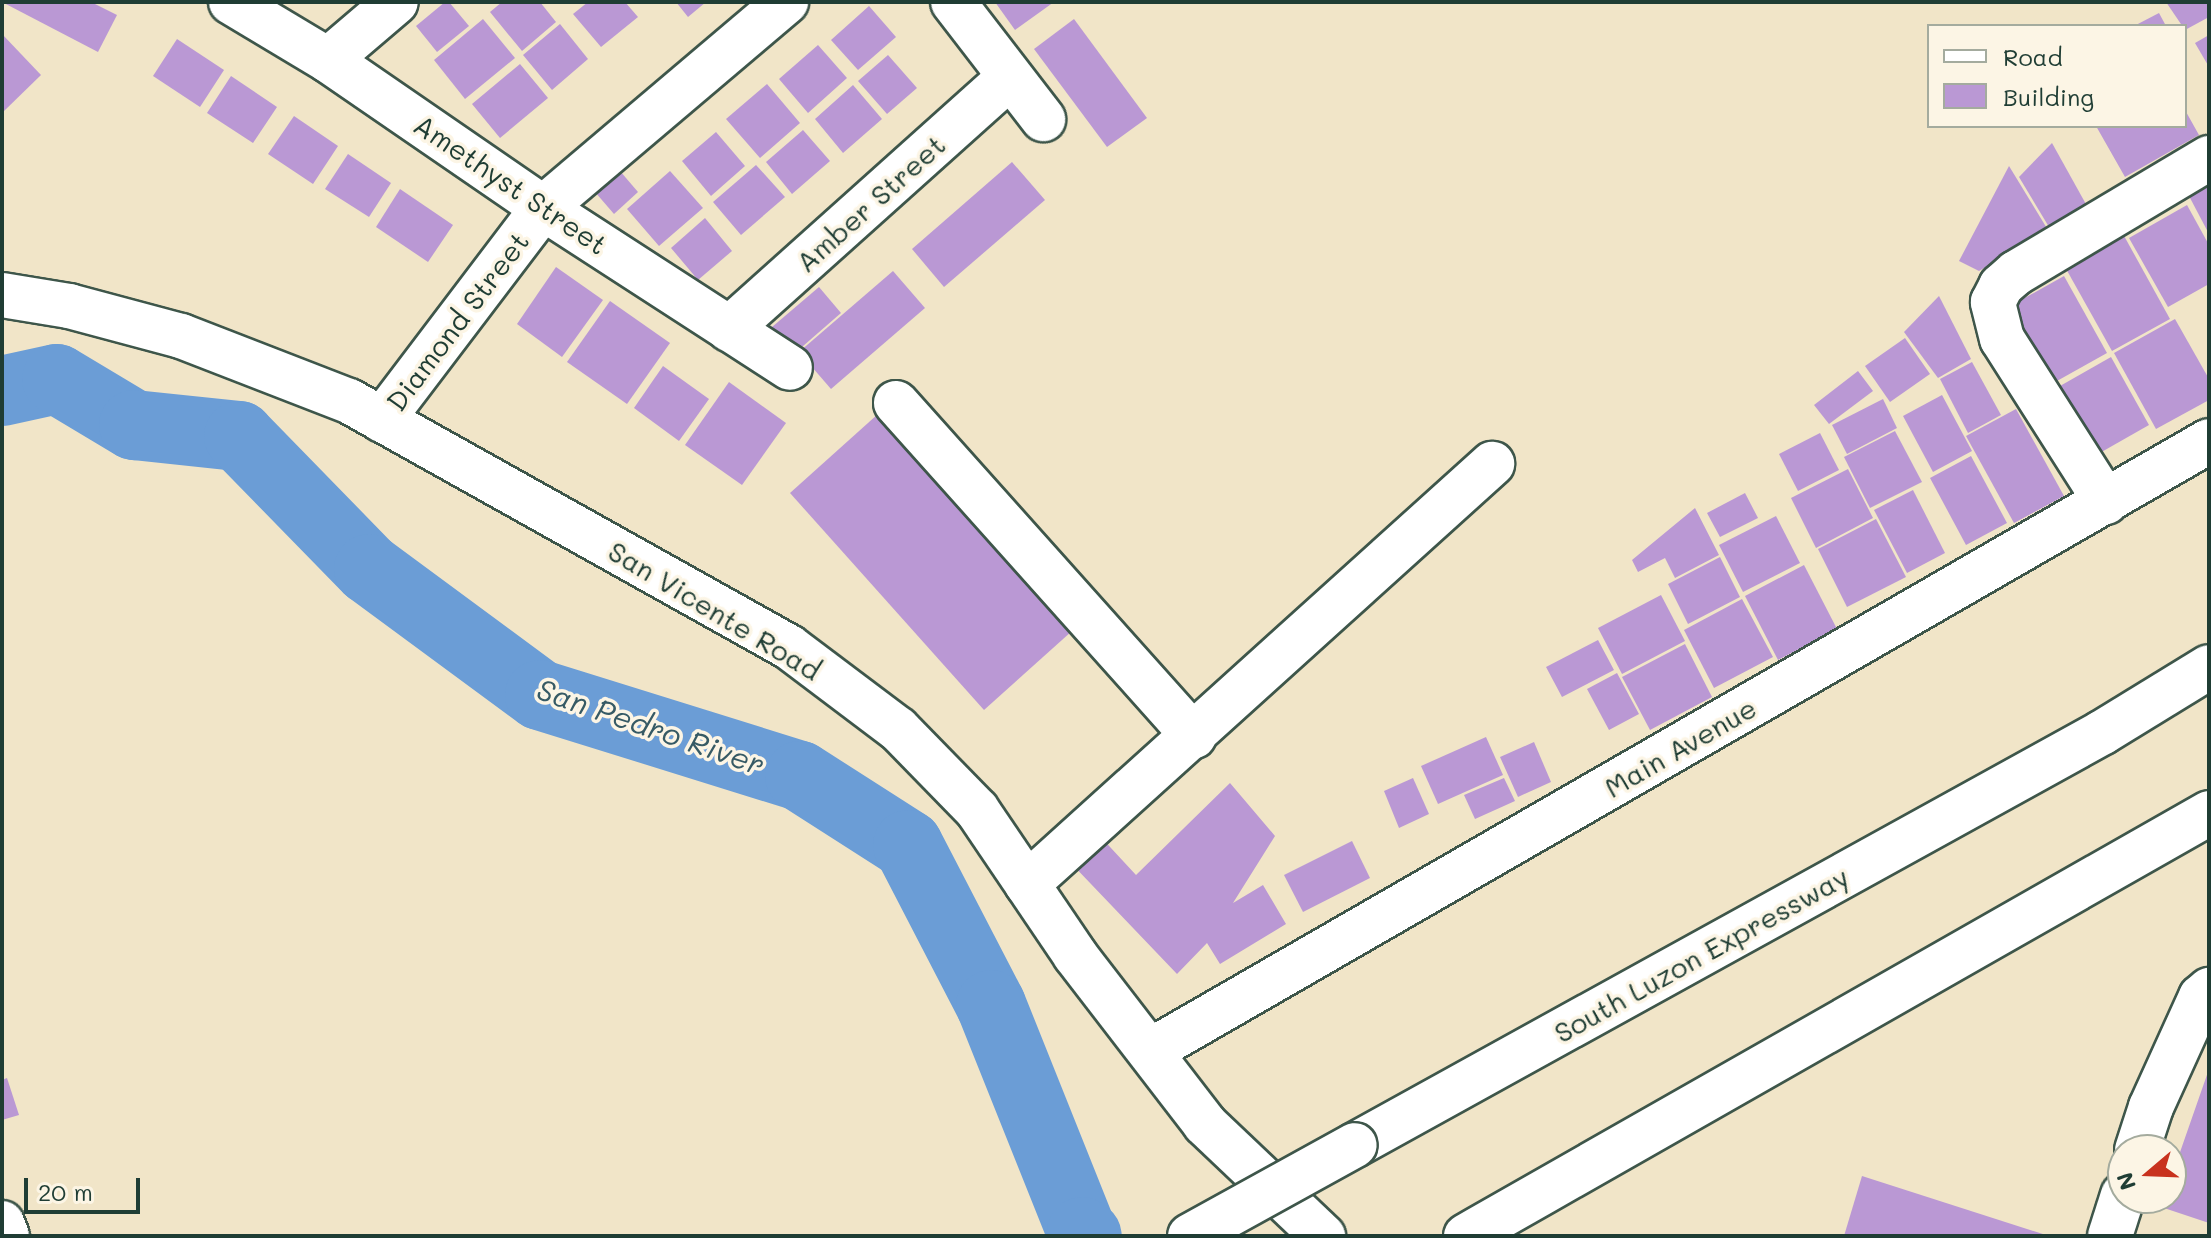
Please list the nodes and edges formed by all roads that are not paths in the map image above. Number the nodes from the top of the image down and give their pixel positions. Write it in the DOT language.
graph roads {
  1 [pos="231,2"];
  2 [pos="396,2"];
  3 [pos="786,2"];
  4 [pos="953,2"];
  5 [pos="328,60"];
  6 [pos="1010,77"];
  7 [pos="1043,119"];
  8 [pos="2209,158"];
  9 [pos="543,208"];
  10 [pos="2,295"];
  11 [pos="729,329"];
  12 [pos="790,368"];
  13 [pos="896,403"];
  14 [pos="382,420"];
  15 [pos="2209,441"];
  16 [pos="1492,464"];
  17 [pos="2106,502"];
  18 [pos="2209,667"];
  19 [pos="1194,736"];
  20 [pos="2209,813"];
  21 [pos="1027,884"];
  22 [pos="2209,990"];
  23 [pos="1150,1051"];
  24 [pos="2142,1134"];
  25 [pos="2117,1214"];
  26 [pos="2,1223"];
  27 [pos="7,1236"];
  28 [pos="1190,1236"];
  29 [pos="1323,1236"];
  30 [pos="1466,1236"];
  31 [pos="2110,1236"];
  1 -- 5 [label="main road, Amethyst Street"];
  2 -- 5 [label="main road"];
  3 -- 9 [label="main road, Diamond Street"];
  4 -- 6 [label="main road"];
  5 -- 9 [label="main road, Amethyst Street"];
  6 -- 7 [label="main road"];
  6 -- 11 [label="main road, Amber Street"];
  8 -- 17 [label="main road"];
  9 -- 11 [label="main road, Amethyst Street"];
  9 -- 14 [label="main road, Diamond Street"];
  10 -- 14 [label="main road, San Vicente Road"];
  11 -- 12 [label="main road, Amethyst Street"];
  13 -- 19 [label="main road"];
  14 -- 21 [label="main road, San Vicente Road"];
  15 -- 17 [label="main road, Main Avenue"];
  16 -- 19 [label="main road"];
  17 -- 23 [label="main road, Main Avenue"];
  18 -- 28 [label="main road, South Luzon Expressway, bridge"];
  19 -- 21 [label="main road"];
  20 -- 30 [label="main road"];
  21 -- 23 [label="main road, San Vicente Road"];
  22 -- 24 [label="main road"];
  23 -- 29 [label="main road, San Vicente Road"];
  25 -- 31 [label="main road"];
  26 -- 27 [label="main road"];
}
